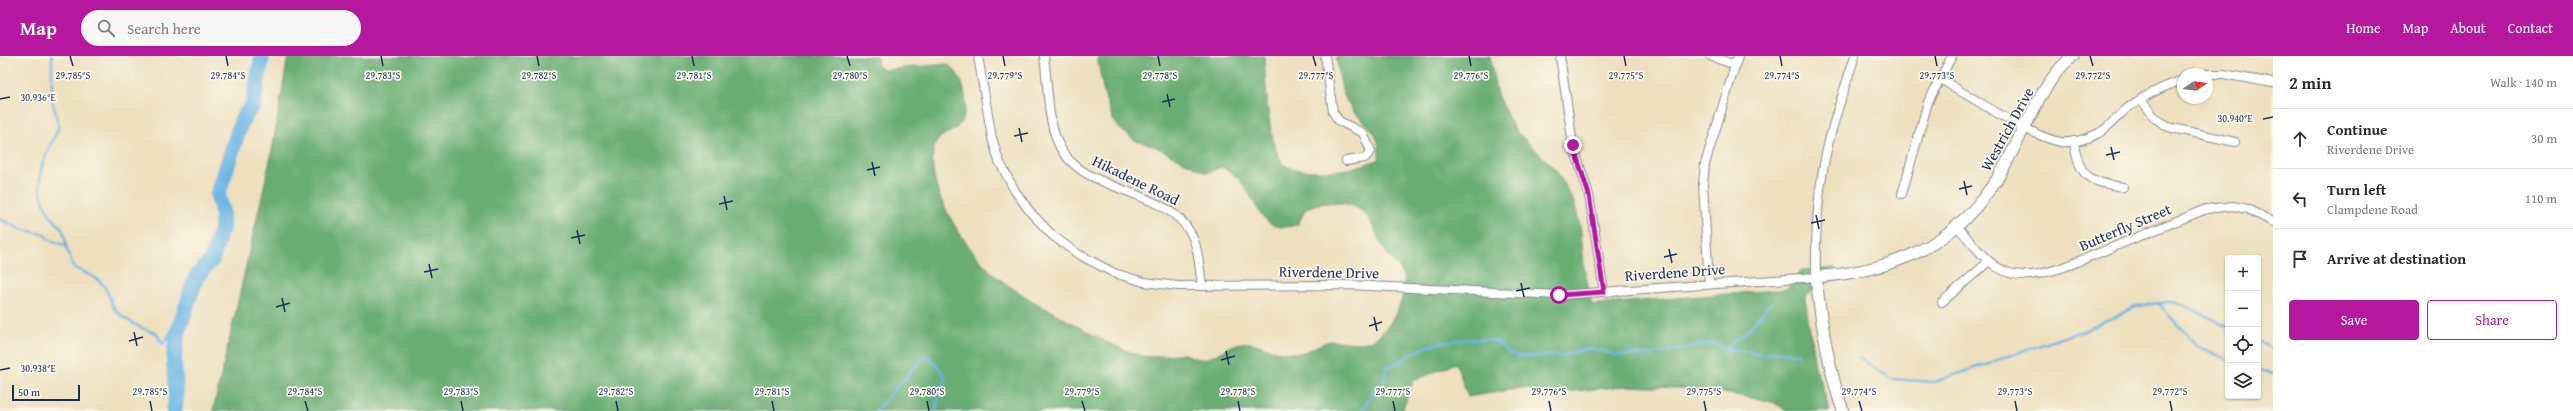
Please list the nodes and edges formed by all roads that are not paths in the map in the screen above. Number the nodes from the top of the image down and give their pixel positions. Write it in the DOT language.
graph roads {
  1 [pos="978,56"];
  2 [pos="1044,56"];
  3 [pos="1325,56"];
  4 [pos="1560,56"];
  5 [pos="1710,56"];
  6 [pos="1738,56"];
  7 [pos="1855,56"];
  8 [pos="1952,56"];
  9 [pos="2073,56"];
  10 [pos="1735,65"];
  11 [pos="2213,74"];
  12 [pos="1940,79"];
  13 [pos="2177,82"];
  14 [pos="2273,82"];
  15 [pos="2141,100"];
  16 [pos="2025,127"];
  17 [pos="2074,142"];
  18 [pos="2235,142"];
  19 [pos="1346,161"];
  20 [pos="2123,187"];
  21 [pos="1902,194"];
  22 [pos="2273,222"];
  23 [pos="1958,227"];
  24 [pos="1988,262"];
  25 [pos="1816,278"];
  26 [pos="1709,284"];
  27 [pos="1202,285"];
  28 [pos="1604,292"];
  29 [pos="1942,302"];
  30 [pos="1843,411"];
  1 -- 27 [label="street, Riverdene Drive"];
  2 -- 27 [label="street, Hikadene Road"];
  3 -- 19 [label="street"];
  4 -- 28 [label="street"];
  5 -- 10 [label="street"];
  6 -- 10 [label="street"];
  7 -- 25 [label="street"];
  8 -- 12 [label="street"];
  9 -- 16 [label="street, Westrich Drive"];
  10 -- 26 [label="street"];
  11 -- 14 [label="street"];
  12 -- 16 [label="street"];
  12 -- 21 [label="street"];
  13 -- 15 [label="street"];
  15 -- 17 [label="street"];
  15 -- 18 [label="street"];
  16 -- 17 [label="street"];
  16 -- 23 [label="street, Westrich Drive"];
  17 -- 20 [label="street"];
  22 -- 24 [label="street, Butterfly Street"];
  23 -- 24 [label="street, Butterfly Street"];
  23 -- 25 [label="street, Westrich Drive"];
  24 -- 29 [label="street"];
  25 -- 26 [label="street, Riverdene Drive"];
  25 -- 30 [label="street"];
  26 -- 28 [label="street, Riverdene Drive"];
  27 -- 28 [label="street, Riverdene Drive"];
}
